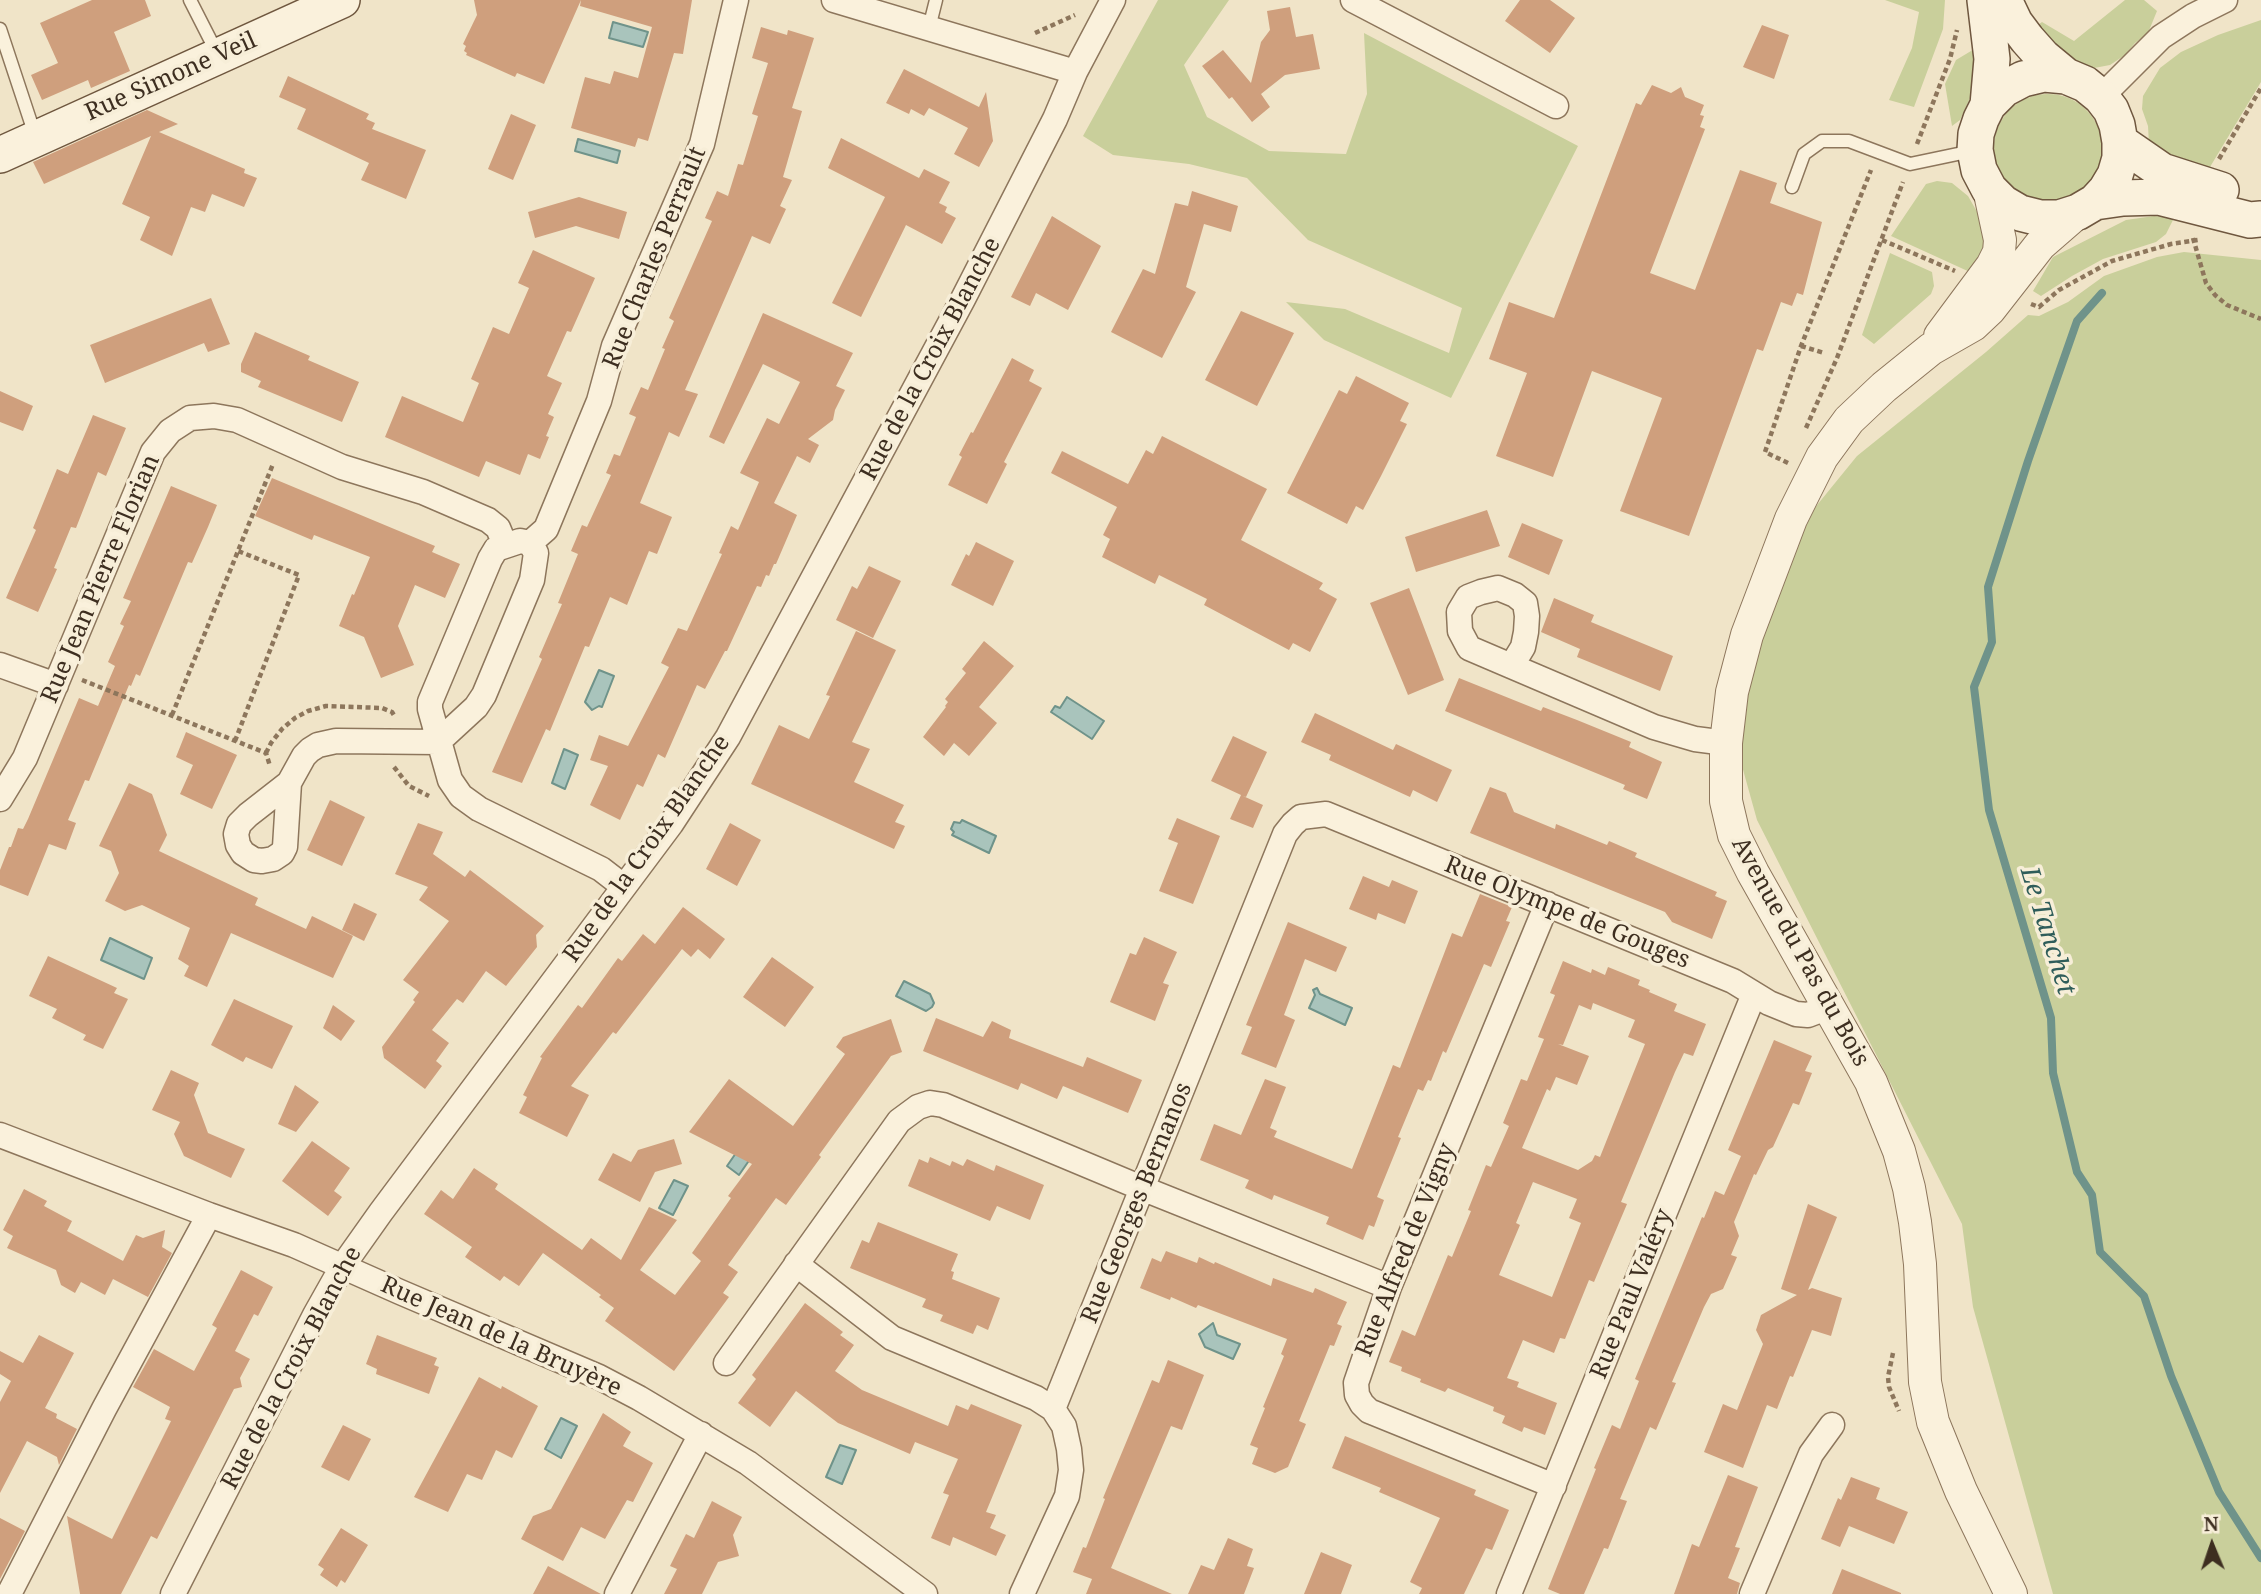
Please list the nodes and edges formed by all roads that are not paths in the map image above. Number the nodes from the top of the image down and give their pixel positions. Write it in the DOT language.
graph roads {
  1 [pos="190,0"];
  2 [pos="342,0"];
  3 [pos="736,0"];
  4 [pos="834,0"];
  5 [pos="936,0"];
  6 [pos="1113,0"];
  7 [pos="1353,0"];
  8 [pos="1985,0"];
  9 [pos="2004,0"];
  10 [pos="2225,0"];
  11 [pos="929,28"];
  12 [pos="0,29"];
  13 [pos="219,56"];
  14 [pos="1075,72"];
  15 [pos="2066,76"];
  16 [pos="2101,97"];
  17 [pos="1988,105"];
  18 [pos="1556,106"];
  19 [pos="37,138"];
  20 [pos="2120,142"];
  21 [pos="1975,150"];
  22 [pos="0,155"];
  23 [pos="1792,187"];
  24 [pos="1989,189"];
  25 [pos="2261,203"];
  26 [pos="2087,207"];
  27 [pos="2261,219"];
  28 [pos="1931,349"];
  29 [pos="530,543"];
  30 [pos="505,545"];
  31 [pos="0,664"];
  32 [pos="1512,666"];
  33 [pos="59,678"];
  34 [pos="438,742"];
  35 [pos="1726,743"];
  36 [pos="289,783"];
  37 [pos="0,799"];
  38 [pos="1301,817"];
  39 [pos="623,886"];
  40 [pos="1547,904"];
  41 [pos="1754,994"];
  42 [pos="1829,1007"];
  43 [pos="0,1135"];
  44 [pos="1144,1188"];
  45 [pos="209,1215"];
  46 [pos="796,1264"];
  47 [pos="342,1267"];
  48 [pos="1389,1287"];
  49 [pos="726,1363"];
  50 [pos="1053,1409"];
  51 [pos="1832,1425"];
  52 [pos="701,1434"];
  53 [pos="1554,1486"];
  54 [pos="9,1594"];
  55 [pos="173,1594"];
  56 [pos="617,1594"];
  57 [pos="925,1594"];
  58 [pos="1022,1594"];
  59 [pos="1509,1594"];
  60 [pos="1752,1594"];
  61 [pos="2011,1594"];
  1 -- 13 [label="lane"];
  2 -- 13 [label="main road, Rue Simone Veil"];
  3 -- 29 [label="street, Rue Charles Perrault"];
  4 -- 11 [label="street"];
  5 -- 11 [label="lane"];
  6 -- 14 [label="street, Rue de la Croix Blanche"];
  7 -- 18 [label="street"];
  8 -- 17 [label="main road"];
  9 -- 15 [label="main road"];
  10 -- 16 [label="street"];
  11 -- 14 [label="street"];
  12 -- 19 [label="lane"];
  13 -- 19 [label="main road, Rue Simone Veil"];
  14 -- 39 [label="street, Rue de la Croix Blanche"];
  15 -- 16 [label="main road"];
  15 -- 17 [label="main road"];
  16 -- 20 [label="main road"];
  17 -- 21 [label="main road"];
  19 -- 22 [label="main road, Rue Simone Veil"];
  20 -- 25 [label="main road"];
  20 -- 26 [label="main road"];
  21 -- 23 [label="lane"];
  21 -- 24 [label="main road"];
  24 -- 26 [label="main road"];
  24 -- 28 [label="street, Avenue du Pas du Bois"];
  26 -- 27 [label="main road"];
  26 -- 28 [label="street, Avenue du Pas du Bois"];
  28 -- 35 [label="street, Avenue du Pas du Bois"];
  29 -- 30 [label="street"];
  29 -- 34 [label="street"];
  30 -- 33 [label="street, Rue Jean Pierre Florian"];
  30 -- 34 [label="street"];
  31 -- 33 [label="street"];
  32 -- 35 [label="street"];
  33 -- 37 [label="street, Rue Jean Pierre Florian"];
  34 -- 36 [label="street"];
  34 -- 39 [label="street"];
  35 -- 42 [label="street, Avenue du Pas du Bois"];
  38 -- 40 [label="street, Rue Olympe de Gouges"];
  38 -- 44 [label="street, Rue Georges Bernanos"];
  39 -- 47 [label="street, Rue de la Croix Blanche"];
  40 -- 41 [label="street, Rue Olympe de Gouges"];
  40 -- 48 [label="street, Rue Alfred de Vigny"];
  41 -- 42 [label="street, Rue Olympe de Gouges"];
  41 -- 53 [label="street, Rue Paul Valéry"];
  42 -- 61 [label="street, Avenue du Pas du Bois"];
  43 -- 45 [label="street, Rue Jean de la Bruyère"];
  44 -- 46 [label="street"];
  44 -- 48 [label="street"];
  44 -- 50 [label="street, Rue Georges Bernanos"];
  45 -- 47 [label="street, Rue Jean de la Bruyère"];
  45 -- 54 [label="street"];
  46 -- 49 [label="street"];
  46 -- 50 [label="street"];
  47 -- 52 [label="street, Rue Jean de la Bruyère"];
  47 -- 55 [label="street, Rue de la Croix Blanche"];
  48 -- 53 [label="street, Rue Alfred de Vigny"];
  50 -- 58 [label="street"];
  51 -- 60 [label="street"];
  52 -- 56 [label="street"];
  52 -- 57 [label="street, Rue Jean de la Bruyère"];
  53 -- 59 [label="street, Rue Paul Valéry"];
}
